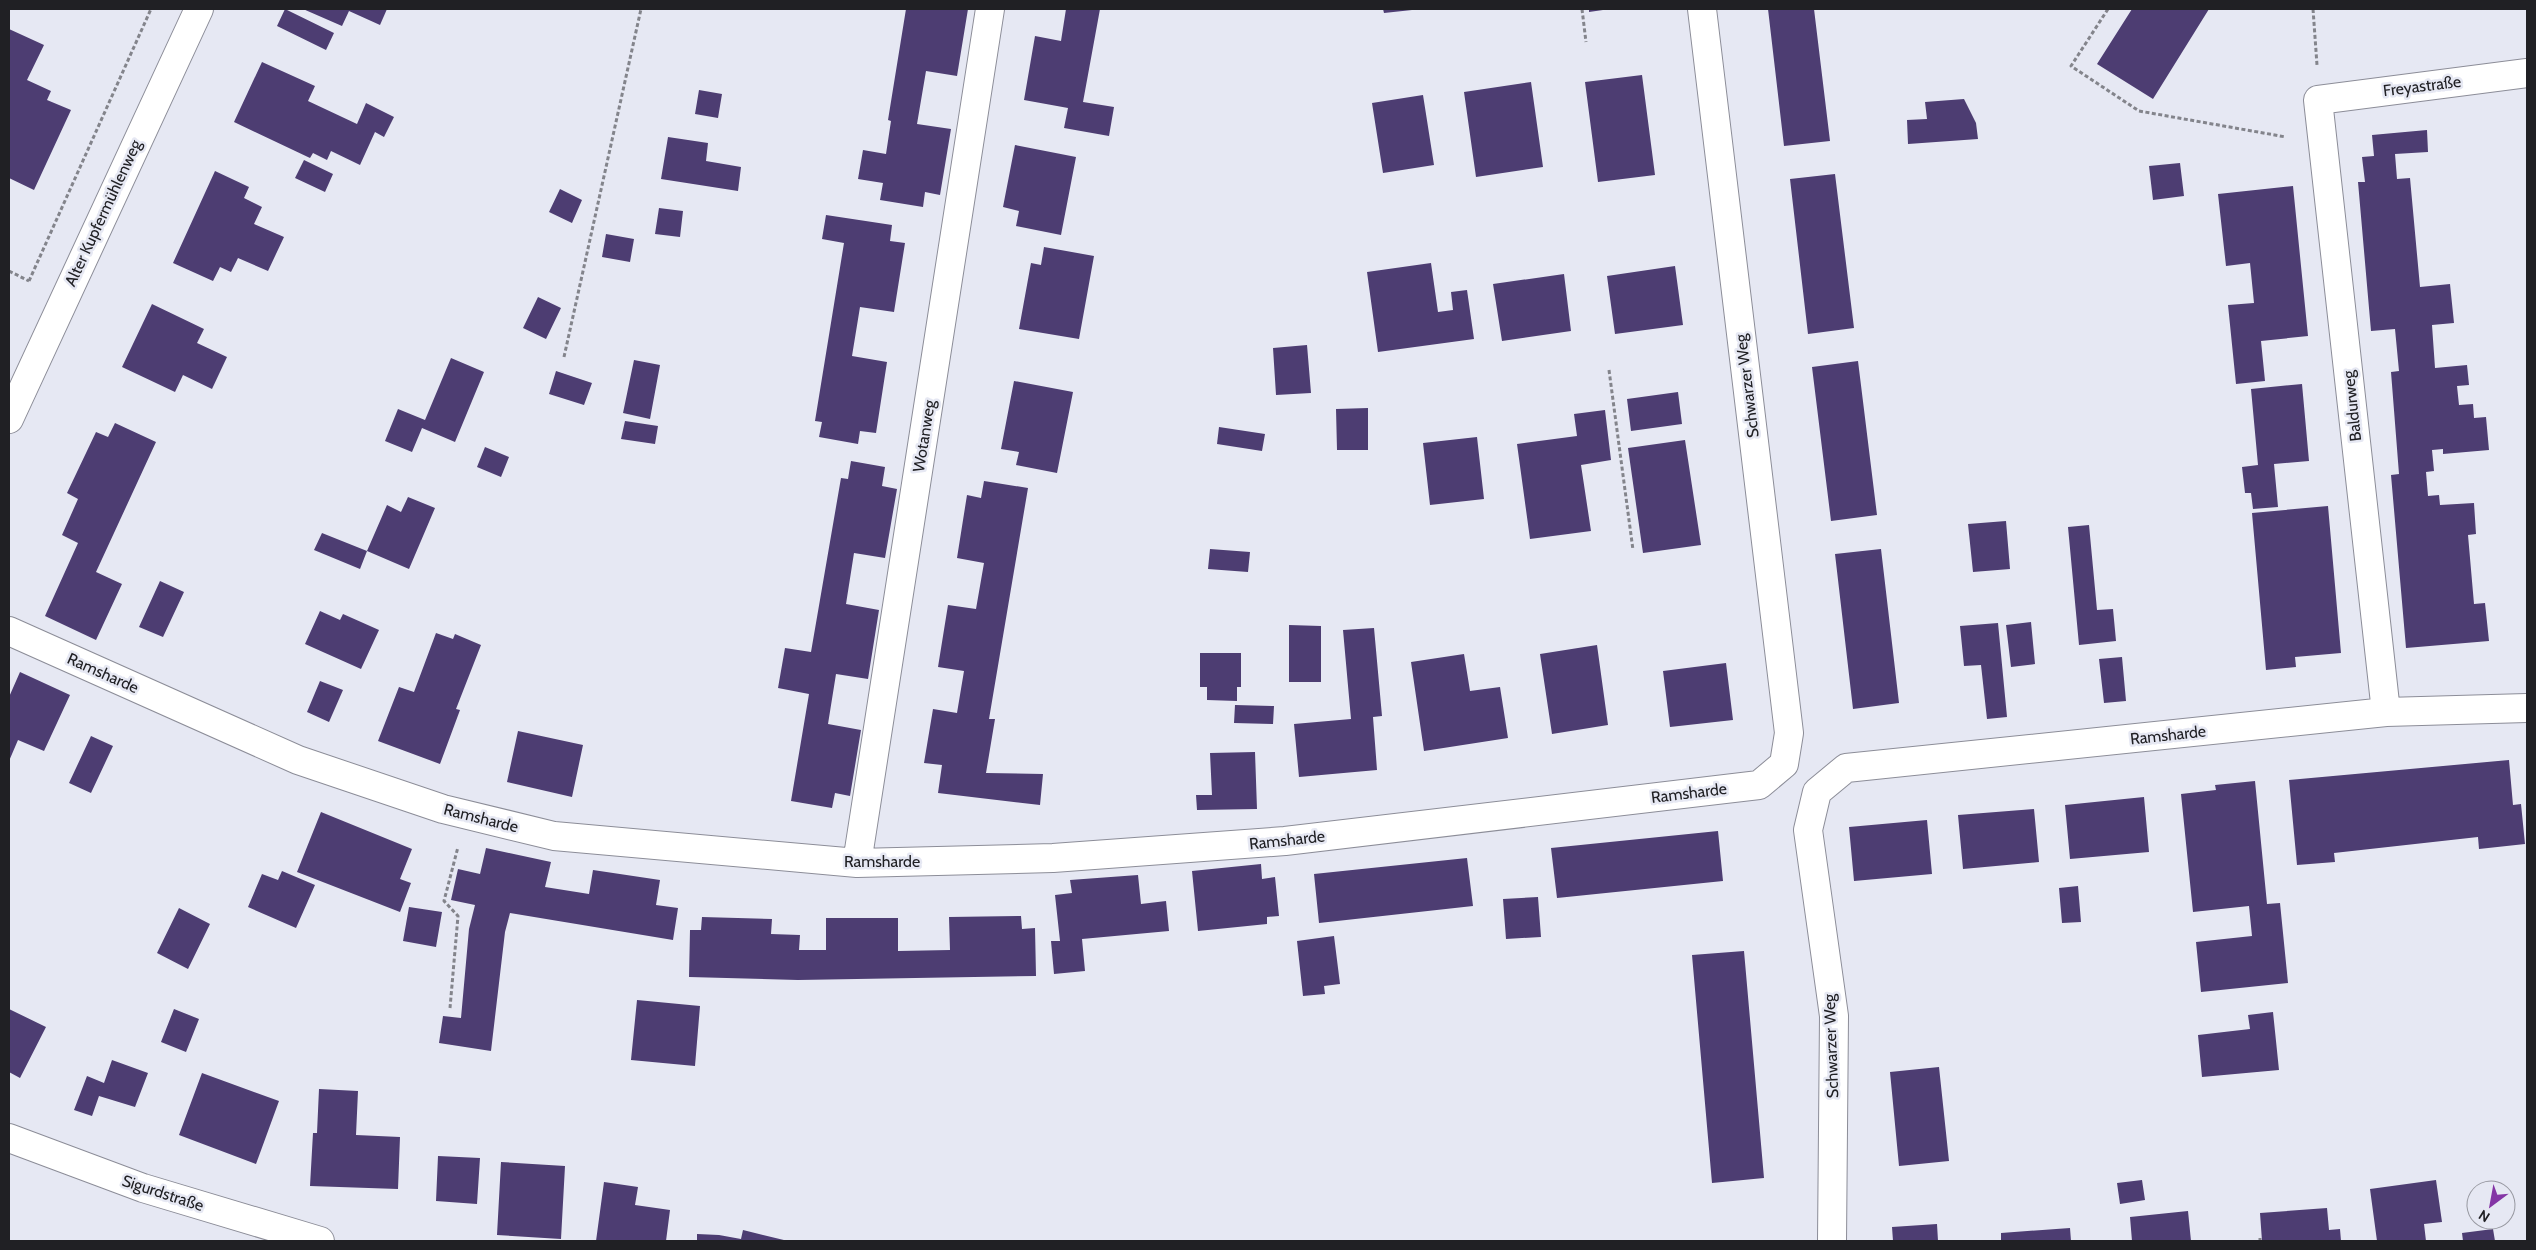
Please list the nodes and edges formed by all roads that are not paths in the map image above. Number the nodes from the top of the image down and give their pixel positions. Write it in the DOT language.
graph roads {
  1 [pos="199,9"];
  2 [pos="990,9"];
  3 [pos="1702,9"];
  4 [pos="2527,73"];
  5 [pos="2318,100"];
  6 [pos="9,419"];
  7 [pos="9,631"];
  8 [pos="2527,708"];
  9 [pos="2386,712"];
  10 [pos="1784,764"];
  11 [pos="1817,792"];
  12 [pos="857,863"];
  13 [pos="9,1138"];
  14 [pos="320,1241"];
  15 [pos="1832,1241"];
  1 -- 6 [label="street, Alter Kupfermühlenweg"];
  2 -- 12 [label="street, Wotanweg"];
  3 -- 10 [label="street, Schwarzer Weg"];
  4 -- 5 [label="street, Freyastraße"];
  5 -- 9 [label="street, Baldurweg"];
  7 -- 12 [label="street, Ramsharde"];
  8 -- 9 [label="street, Ramsharde"];
  9 -- 11 [label="street, Ramsharde"];
  10 -- 12 [label="street, Ramsharde"];
  11 -- 15 [label="street, Schwarzer Weg"];
  13 -- 14 [label="street, Sigurdstraße"];
}
